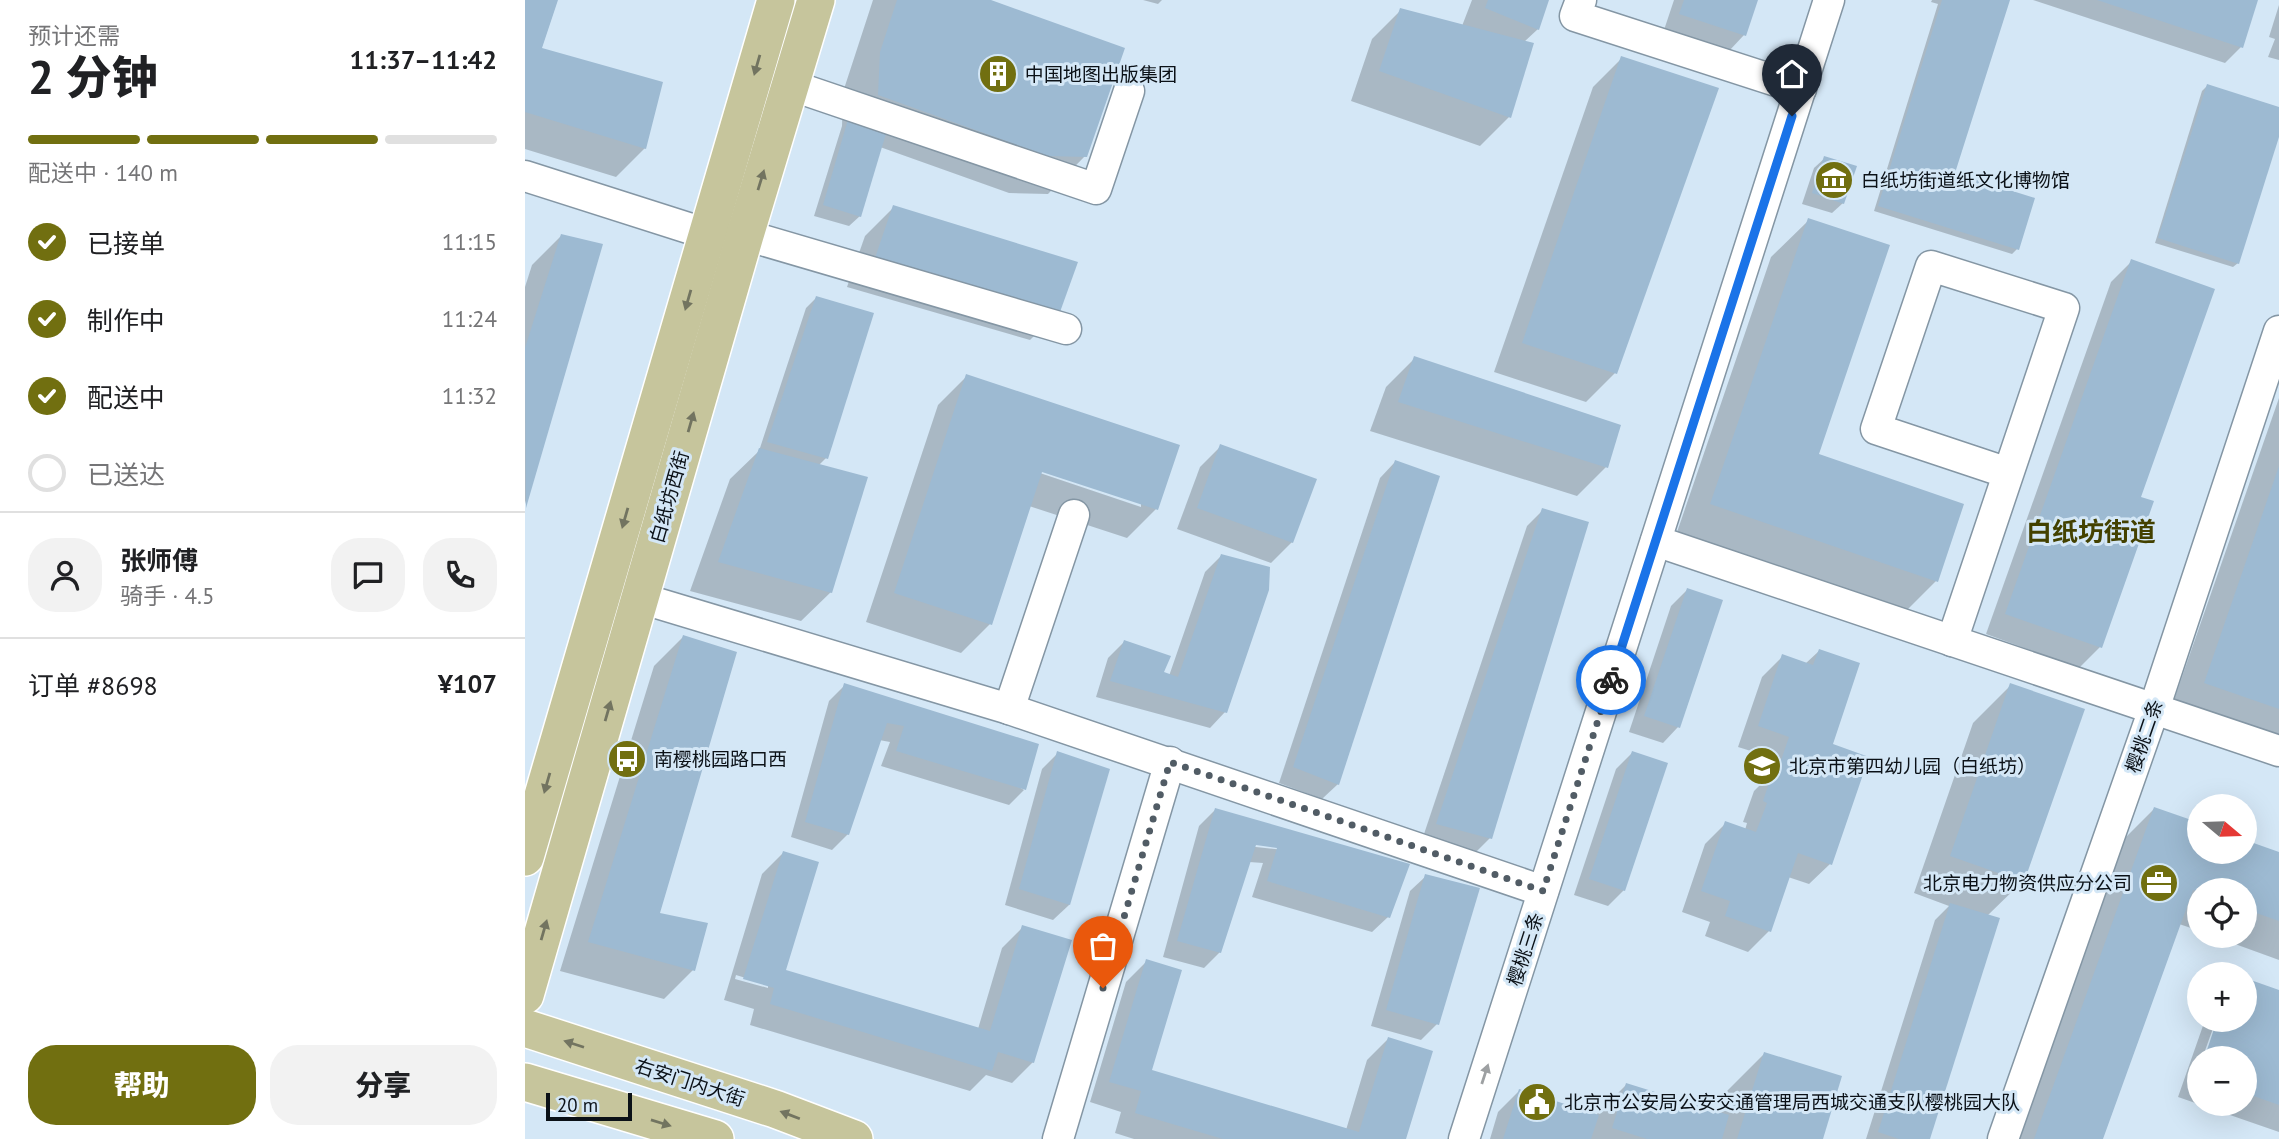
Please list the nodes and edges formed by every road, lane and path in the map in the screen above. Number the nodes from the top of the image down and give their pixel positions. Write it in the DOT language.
graph roads {
  1 [pos="776,0"];
  2 [pos="816,0"];
  3 [pos="1581,0"];
  4 [pos="1829,0"];
  5 [pos="790,85"];
  6 [pos="1801,89"];
  7 [pos="1129,91"];
  8 [pos="525,176"];
  9 [pos="707,234"];
  10 [pos="745,235"];
  11 [pos="1066,329"];
  12 [pos="2279,331"];
  13 [pos="2008,473"];
  14 [pos="1074,515"];
  15 [pos="1656,541"];
  16 [pos="640,598"];
  17 [pos="1952,641"];
  18 [pos="1009,709"];
  19 [pos="2154,709"];
  20 [pos="2279,751"];
  21 [pos="1170,762"];
  22 [pos="525,857"];
  23 [pos="1543,891"];
  24 [pos="525,995"];
  25 [pos="525,1028"];
  26 [pos="525,1082"];
  27 [pos="715,1139"];
  28 [pos="854,1139"];
  29 [pos="1058,1139"];
  30 [pos="1464,1139"];
  31 [pos="2003,1139"];
  1 -- 9 [label="main road, 白纸坊西街, one-way"];
  2 -- 5 [label="main road, 白纸坊西街"];
  3 -- 6 [label="street"];
  4 -- 6 [label="street, 樱桃三条"];
  5 -- 7 [label="street"];
  10 -- 5 [label="main road, 白纸坊西街, one-way"];
  6 -- 15 [label="street, 樱桃三条"];
  8 -- 9 [label="street"];
  9 -- 22 [label="main road, 白纸坊西街, one-way"];
  10 -- 11 [label="street"];
  16 -- 10 [label="main road, 白纸坊西街, one-way"];
  12 -- 19 [label="street, 樱桃二条"];
  13 -- 13 [label="street"];
  13 -- 17 [label="street"];
  14 -- 18 [label="street"];
  15 -- 17 [label="street"];
  15 -- 23 [label="street, 樱桃三条"];
  16 -- 18 [label="street"];
  24 -- 16 [label="main road, 白纸坊西街, one-way"];
  17 -- 19 [label="street"];
  18 -- 21 [label="street"];
  19 -- 20 [label="street"];
  19 -- 31 [label="street, 樱桃二条"];
  21 -- 23 [label="street"];
  21 -- 29 [label="street"];
  30 -- 23 [label="street, 樱桃三条, one-way"];
  28 -- 25 [label="main road, 右安门内大街, one-way"];
  26 -- 27 [label="main road, one-way"];
}
